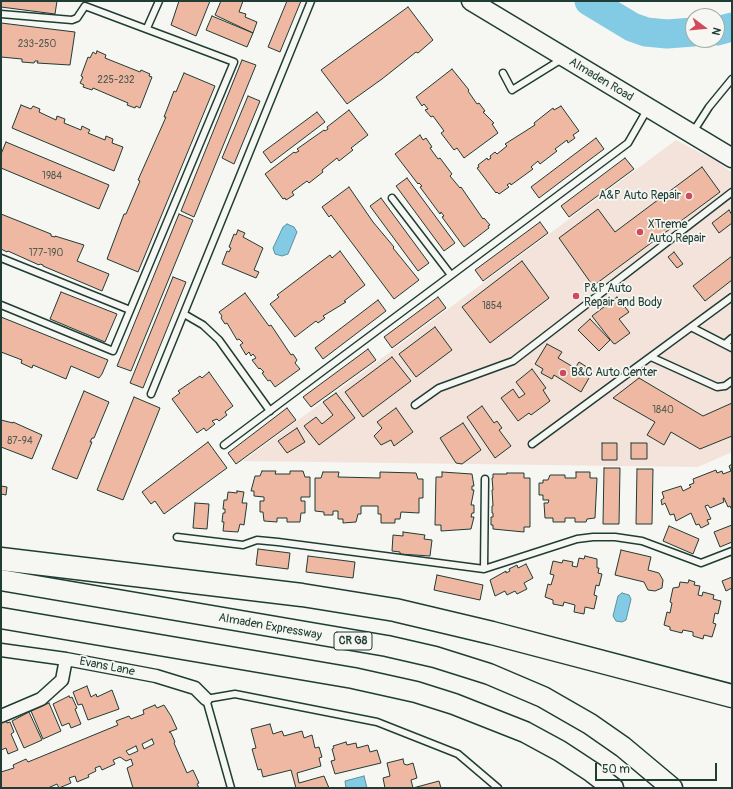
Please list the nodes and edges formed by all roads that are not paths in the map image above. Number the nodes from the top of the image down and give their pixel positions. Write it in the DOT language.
graph roads {
  1 [pos="159,1"];
  2 [pos="311,1"];
  3 [pos="471,1"];
  4 [pos="1,14"];
  5 [pos="148,28"];
  6 [pos="563,58"];
  7 [pos="503,73"];
  8 [pos="732,79"];
  9 [pos="648,108"];
  10 [pos="692,134"];
  11 [pos="732,158"];
  12 [pos="732,192"];
  13 [pos="392,198"];
  14 [pos="1,258"];
  15 [pos="452,276"];
  16 [pos="732,297"];
  17 [pos="1,305"];
  18 [pos="130,310"];
  19 [pos="184,314"];
  20 [pos="692,327"];
  21 [pos="732,338"];
  22 [pos="724,344"];
  23 [pos="732,348"];
  24 [pos="651,357"];
  25 [pos="732,381"];
  26 [pos="151,394"];
  27 [pos="415,405"];
  28 [pos="270,411"];
  29 [pos="532,444"];
  30 [pos="224,445"];
  31 [pos="485,479"];
  32 [pos="177,537"];
  33 [pos="732,551"];
  34 [pos="1,559"];
  35 [pos="484,569"];
  36 [pos="1,580"];
  37 [pos="1,618"];
  38 [pos="1,650"];
  39 [pos="66,659"];
  40 [pos="732,696"];
  41 [pos="206,699"];
  42 [pos="1,716"];
  43 [pos="231,788"];
  44 [pos="498,788"];
  45 [pos="612,788"];
  46 [pos="672,788"];
  1 -- 5 [label="lane"];
  2 -- 19 [label="lane"];
  3 -- 6 [label="street, Almaden Road"];
  4 -- 5 [label="lane"];
  5 -- 18 [label="lane"];
  6 -- 7 [label="lane"];
  6 -- 9 [label="street, Almaden Road"];
  8 -- 10 [label="lane"];
  9 -- 10 [label="street, Almaden Road"];
  9 -- 15 [label="lane"];
  10 -- 11 [label="street, Almaden Road"];
  12 -- 27 [label="lane"];
  13 -- 15 [label="lane"];
  14 -- 18 [label="lane"];
  15 -- 28 [label="lane"];
  16 -- 20 [label="lane"];
  17 -- 18 [label="lane"];
  19 -- 26 [label="lane"];
  19 -- 28 [label="lane"];
  20 -- 22 [label="lane"];
  20 -- 24 [label="lane"];
  21 -- 22 [label="lane"];
  22 -- 23 [label="lane"];
  24 -- 25 [label="lane"];
  24 -- 29 [label="lane"];
  28 -- 30 [label="lane"];
  31 -- 35 [label="lane"];
  32 -- 35 [label="lane"];
  33 -- 35 [label="lane"];
  34 -- 40 [label="highway"];
  36 -- 46 [label="main road, Almaden Expressway / CR G8"];
  37 -- 45 [label="main road"];
  38 -- 39 [label="street, Evans Lane"];
  39 -- 41 [label="street, Evans Lane"];
  39 -- 42 [label="street"];
  41 -- 43 [label="lane"];
  41 -- 44 [label="lane"];
}
